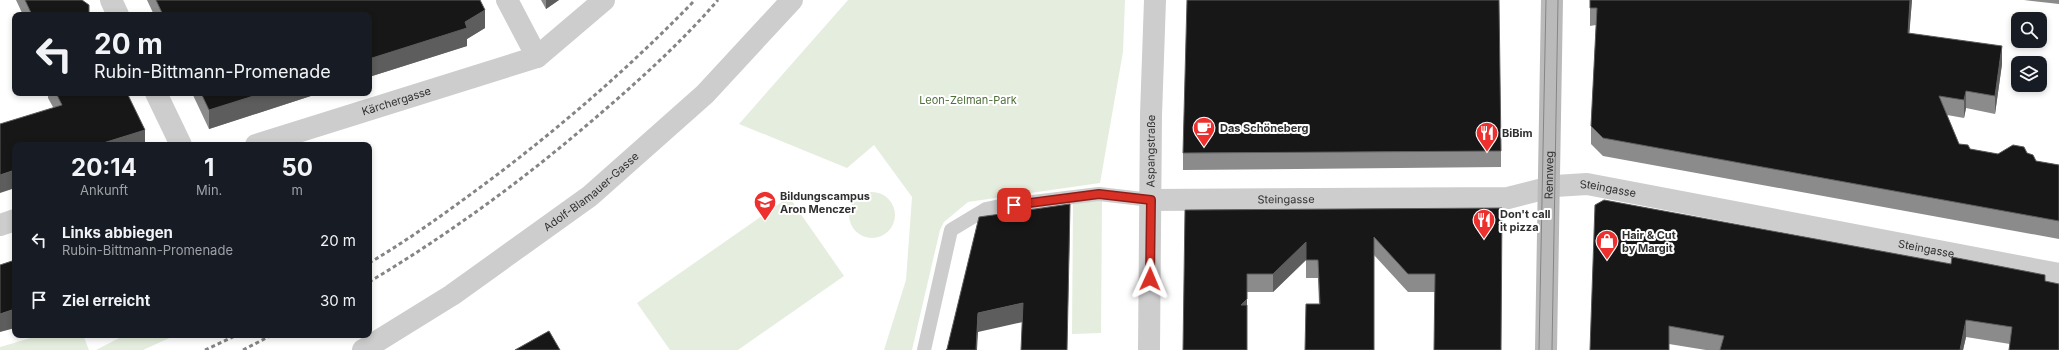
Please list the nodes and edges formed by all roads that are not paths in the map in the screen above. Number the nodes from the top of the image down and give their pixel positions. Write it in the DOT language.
graph roads {
  1 [pos="111,0"];
  2 [pos="507,0"];
  3 [pos="604,0"];
  4 [pos="792,0"];
  5 [pos="1155,0"];
  6 [pos="1552,0"];
  7 [pos="117,12"];
  8 [pos="537,57"];
  9 [pos="157,96"];
  10 [pos="180,142"];
  11 [pos="266,142"];
  12 [pos="1549,188"];
  13 [pos="1151,200"];
  14 [pos="12,221"];
  15 [pos="0,225"];
  16 [pos="2059,274"];
  17 [pos="363,350"];
  18 [pos="924,350"];
  19 [pos="1149,350"];
  20 [pos="1546,350"];
  1 -- 7 [label="street"];
  2 -- 8 [label="street"];
  3 -- 8 [label="street"];
  4 -- 17 [label="street, Adolf-Blamauer-Gasse"];
  5 -- 13 [label="street, Aspangstraße"];
  6 -- 12 [label="main road, Rennweg"];
  8 -- 11 [label="street, Kärchergasse"];
  9 -- 10 [label="street"];
  12 -- 13 [label="street, Steingasse"];
  12 -- 16 [label="street, Steingasse"];
  12 -- 20 [label="main road, Rennweg"];
  13 -- 18 [label="lane"];
  13 -- 19 [label="street, Aspangstraße"];
  14 -- 15 [label="street"];
}
